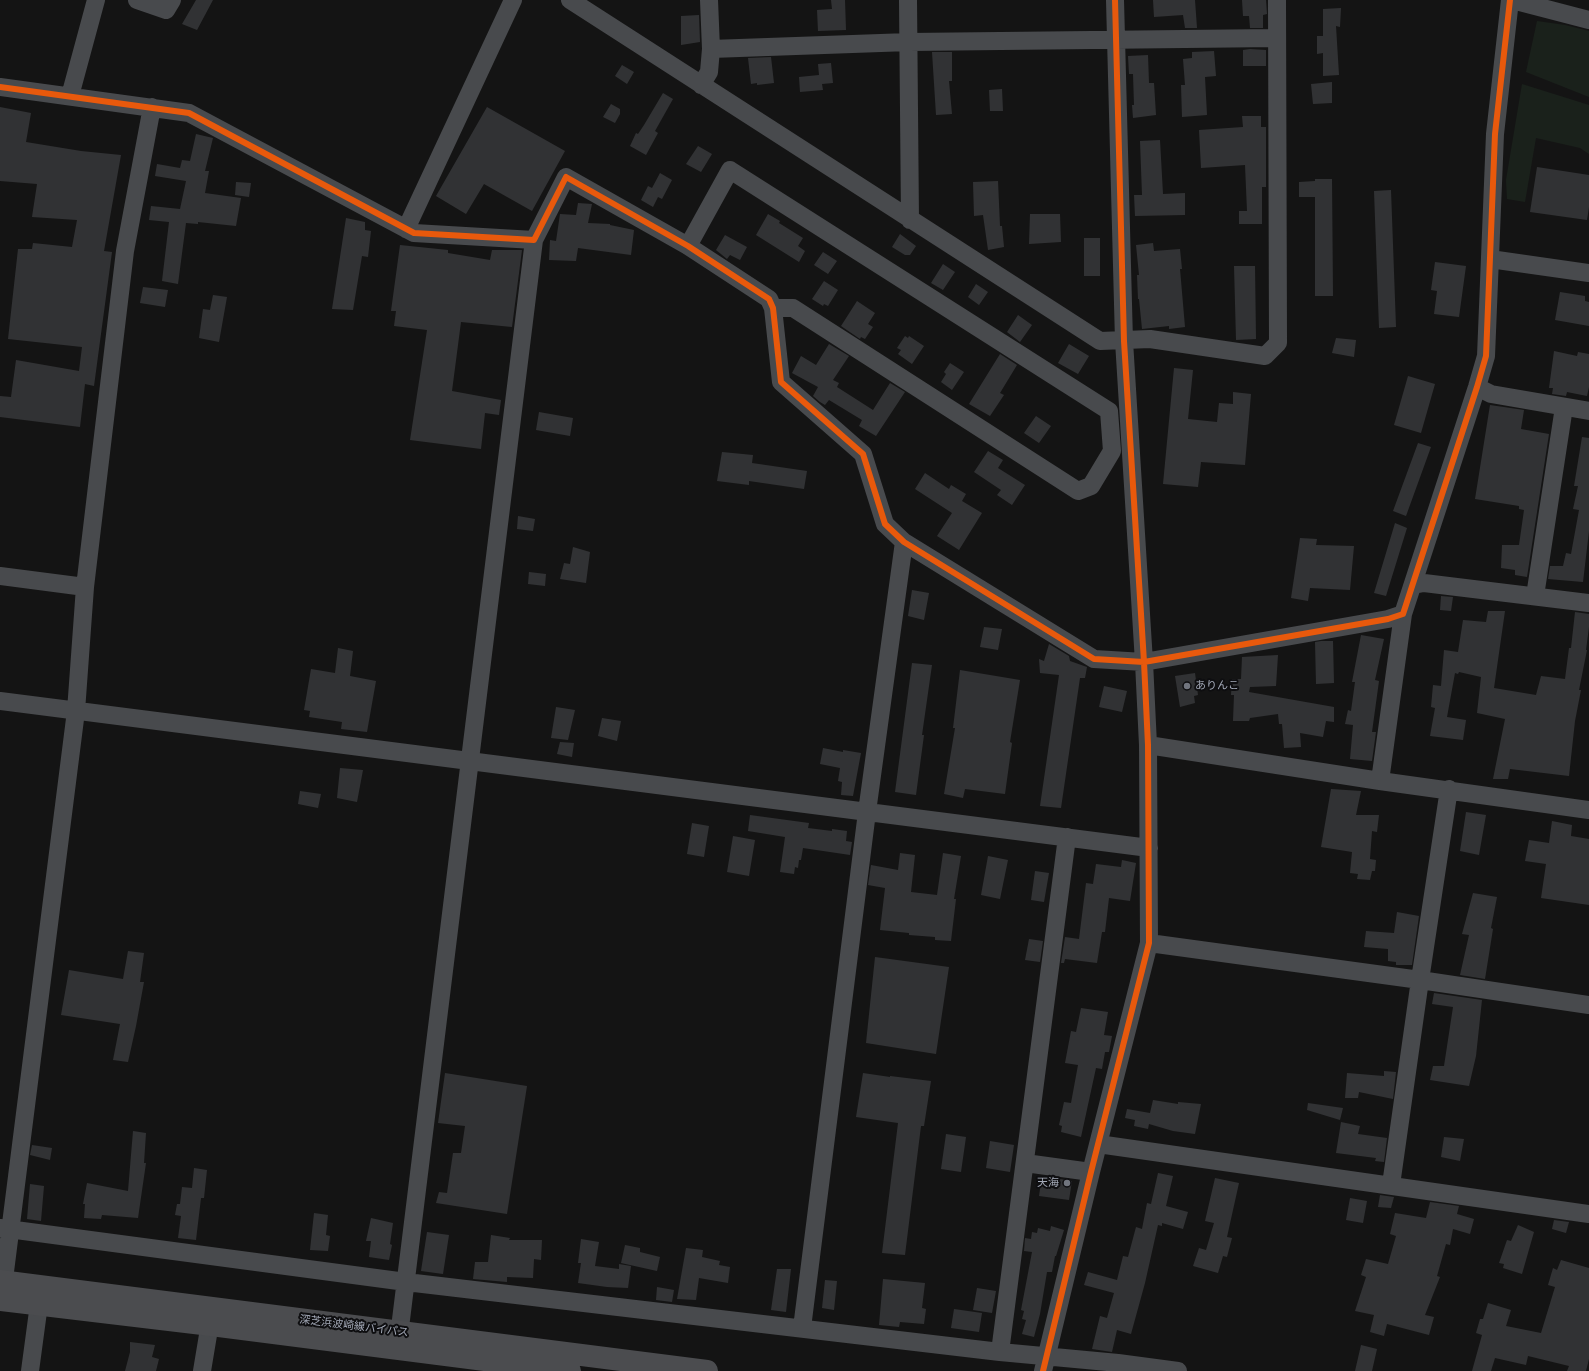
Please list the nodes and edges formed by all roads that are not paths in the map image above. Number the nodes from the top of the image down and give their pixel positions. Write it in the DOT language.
graph roads {
  1 [pos="96,0"];
  2 [pos="137,0"];
  3 [pos="172,0"];
  4 [pos="513,0"];
  5 [pos="570,0"];
  6 [pos="709,0"];
  7 [pos="908,0"];
  8 [pos="1115,0"];
  9 [pos="1277,0"];
  10 [pos="1511,0"];
  11 [pos="1589,20"];
  12 [pos="1276,38"];
  13 [pos="1115,40"];
  14 [pos="909,42"];
  15 [pos="711,49"];
  16 [pos="701,85"];
  17 [pos="0,87"];
  18 [pos="70,96"];
  19 [pos="152,107"];
  20 [pos="910,220"];
  21 [pos="406,229"];
  22 [pos="534,240"];
  23 [pos="688,246"];
  24 [pos="1490,259"];
  25 [pos="1589,273"];
  26 [pos="773,308"];
  27 [pos="1124,341"];
  28 [pos="1477,387"];
  29 [pos="1564,407"];
  30 [pos="1589,411"];
  31 [pos="904,542"];
  32 [pos="0,576"];
  33 [pos="1413,585"];
  34 [pos="85,587"];
  35 [pos="1535,596"];
  36 [pos="1589,603"];
  37 [pos="1403,614"];
  38 [pos="1144,662"];
  39 [pos="0,701"];
  40 [pos="76,711"];
  41 [pos="1148,745"];
  42 [pos="469,761"];
  43 [pos="1380,781"];
  44 [pos="1449,790"];
  45 [pos="1589,810"];
  46 [pos="867,812"];
  47 [pos="1067,837"];
  48 [pos="1149,848"];
  49 [pos="1149,943"];
  50 [pos="1420,980"];
  51 [pos="1589,1005"];
  52 [pos="1098,1144"];
  53 [pos="1025,1163"];
  54 [pos="1091,1172"];
  55 [pos="1391,1185"];
  56 [pos="1589,1214"];
  57 [pos="5,1228"];
  58 [pos="406,1282"];
  59 [pos="2,1291"];
  60 [pos="39,1304"];
  61 [pos="212,1316"];
  62 [pos="802,1328"];
  63 [pos="398,1341"];
  64 [pos="1000,1352"];
  65 [pos="1045,1364"];
  66 [pos="645,1367"];
  67 [pos="30,1371"];
  68 [pos="202,1371"];
  69 [pos="570,1371"];
  70 [pos="707,1371"];
  71 [pos="1178,1371"];
  1 -- 18 [label="street"];
  2 -- 3 [label="street"];
  4 -- 21 [label="street"];
  5 -- 16 [label="street"];
  6 -- 15 [label="street"];
  7 -- 14 [label="street"];
  8 -- 13 [label="street"];
  9 -- 12 [label="street"];
  10 -- 11 [label="street"];
  10 -- 24 [label="street"];
  12 -- 13 [label="street"];
  12 -- 27 [label="street"];
  13 -- 14 [label="street"];
  13 -- 27 [label="street"];
  14 -- 15 [label="street"];
  14 -- 20 [label="street"];
  15 -- 16 [label="street"];
  16 -- 20 [label="street"];
  17 -- 18 [label="street"];
  18 -- 19 [label="street"];
  19 -- 21 [label="street"];
  19 -- 34 [label="street"];
  20 -- 27 [label="street"];
  21 -- 22 [label="street"];
  22 -- 23 [label="street"];
  22 -- 42 [label="street"];
  23 -- 26 [label="street"];
  23 -- 26 [label="street"];
  24 -- 25 [label="street"];
  24 -- 28 [label="street"];
  26 -- 31 [label="street"];
  27 -- 38 [label="street"];
  28 -- 29 [label="street"];
  28 -- 33 [label="street"];
  29 -- 30 [label="street"];
  29 -- 35 [label="street"];
  31 -- 38 [label="street"];
  31 -- 46 [label="street"];
  32 -- 34 [label="street"];
  33 -- 35 [label="street"];
  33 -- 37 [label="street"];
  34 -- 40 [label="street"];
  35 -- 36 [label="street"];
  37 -- 38 [label="street"];
  37 -- 43 [label="street"];
  38 -- 41 [label="street"];
  39 -- 40 [label="street"];
  40 -- 42 [label="street"];
  40 -- 57 [label="street"];
  41 -- 43 [label="street"];
  41 -- 48 [label="street"];
  42 -- 46 [label="street"];
  42 -- 58 [label="street"];
  43 -- 44 [label="street"];
  44 -- 45 [label="street"];
  44 -- 50 [label="street"];
  46 -- 47 [label="street"];
  46 -- 62 [label="street"];
  47 -- 48 [label="street"];
  47 -- 53 [label="street"];
  48 -- 49 [label="street"];
  49 -- 50 [label="street"];
  49 -- 52 [label="street"];
  50 -- 51 [label="street"];
  50 -- 55 [label="street"];
  52 -- 54 [label="street"];
  52 -- 55 [label="street"];
  53 -- 54 [label="street"];
  53 -- 64 [label="street"];
  54 -- 65 [label="street"];
  55 -- 56 [label="street"];
  57 -- 58 [label="street"];
  57 -- 59 [label="street"];
  58 -- 62 [label="street"];
  58 -- 63 [label="street"];
  59 -- 60 [label="main road, 深芝浜波崎線バイパス"];
  59 -- 61 [label="main road, 深芝浜波崎線バイパス"];
  60 -- 61 [label="main road, 深芝浜波崎線バイパス"];
  60 -- 67 [label="street"];
  61 -- 63 [label="main road, 深芝浜波崎線バイパス"];
  61 -- 68 [label="street"];
  62 -- 64 [label="street"];
  63 -- 66 [label="main road, 深芝浜波崎線バイパス"];
  63 -- 69 [label="main road, 深芝浜波崎線バイパス"];
  64 -- 65 [label="street"];
  65 -- 71 [label="street"];
  66 -- 70 [label="main road, 深芝浜波崎線バイパス"];
}
